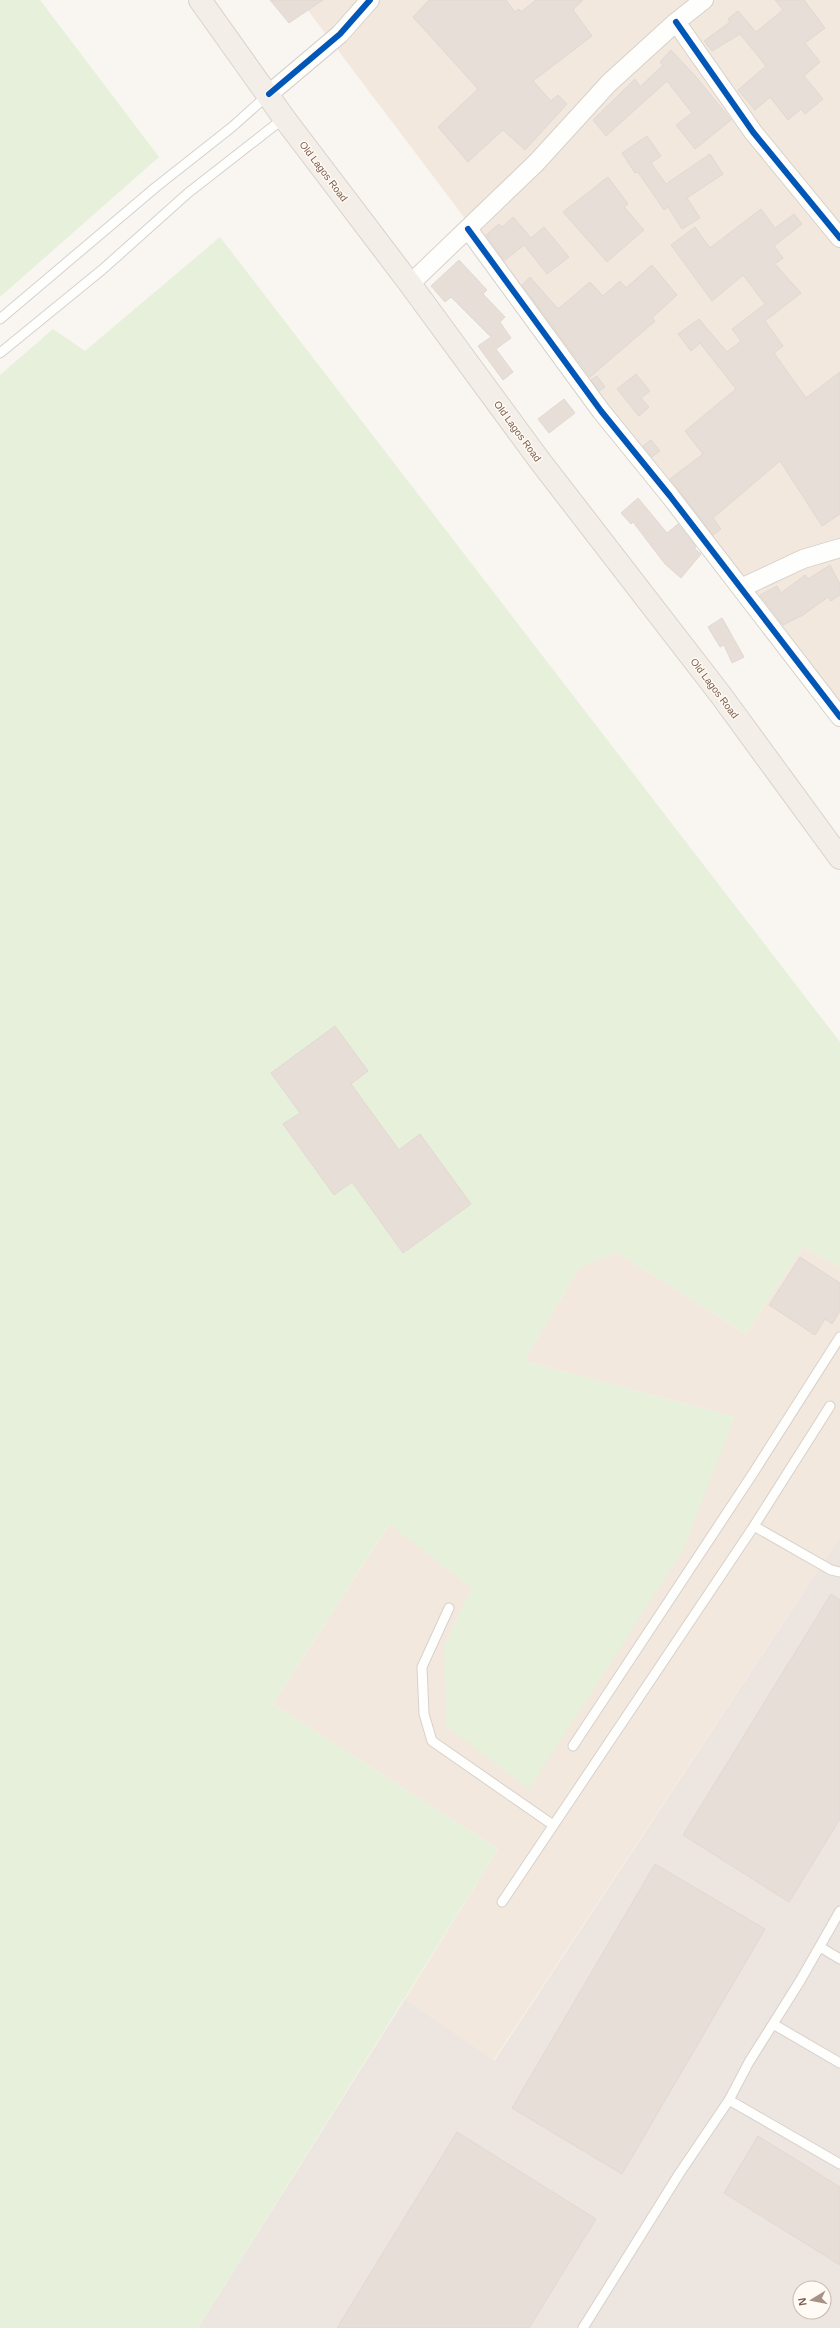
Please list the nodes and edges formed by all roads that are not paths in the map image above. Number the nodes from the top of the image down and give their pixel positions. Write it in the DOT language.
graph roads {
  1 [pos="200,0"];
  2 [pos="370,0"];
  3 [pos="704,0"];
  4 [pos="676,22"];
  5 [pos="269,94"];
  6 [pos="284,118"];
  7 [pos="468,229"];
  8 [pos="840,238"];
  9 [pos="410,284"];
  10 [pos="0,319"];
  11 [pos="0,352"];
  12 [pos="840,548"];
  13 [pos="741,588"];
  14 [pos="840,717"];
  15 [pos="840,858"];
  16 [pos="840,1337"];
  17 [pos="830,1406"];
  18 [pos="754,1526"];
  19 [pos="840,1572"];
  20 [pos="449,1608"];
  21 [pos="573,1746"];
  22 [pos="553,1826"];
  23 [pos="502,1902"];
  24 [pos="840,1911"];
  25 [pos="820,1947"];
  26 [pos="840,1959"];
  27 [pos="773,2024"];
  28 [pos="840,2063"];
  29 [pos="729,2100"];
  30 [pos="840,2164"];
  31 [pos="583,2328"];
  1 -- 5 [label="main road, Old Lagos Road"];
  2 -- 5 [label="street"];
  3 -- 4 [label="street"];
  4 -- 7 [label="street"];
  4 -- 8 [label="street"];
  5 -- 6 [label="main road, Old Lagos Road"];
  5 -- 10 [label="lane"];
  6 -- 9 [label="main road, Old Lagos Road"];
  6 -- 11 [label="lane"];
  7 -- 9 [label="street"];
  7 -- 13 [label="street"];
  9 -- 15 [label="main road, Old Lagos Road"];
  12 -- 13 [label="street"];
  13 -- 14 [label="street"];
  16 -- 21 [label="lane"];
  17 -- 18 [label="lane"];
  18 -- 19 [label="lane"];
  18 -- 22 [label="lane"];
  20 -- 22 [label="lane"];
  22 -- 23 [label="lane"];
  24 -- 25 [label="lane"];
  25 -- 26 [label="lane"];
  25 -- 27 [label="lane"];
  27 -- 28 [label="lane"];
  27 -- 29 [label="lane"];
  29 -- 30 [label="lane"];
  29 -- 31 [label="lane"];
}
